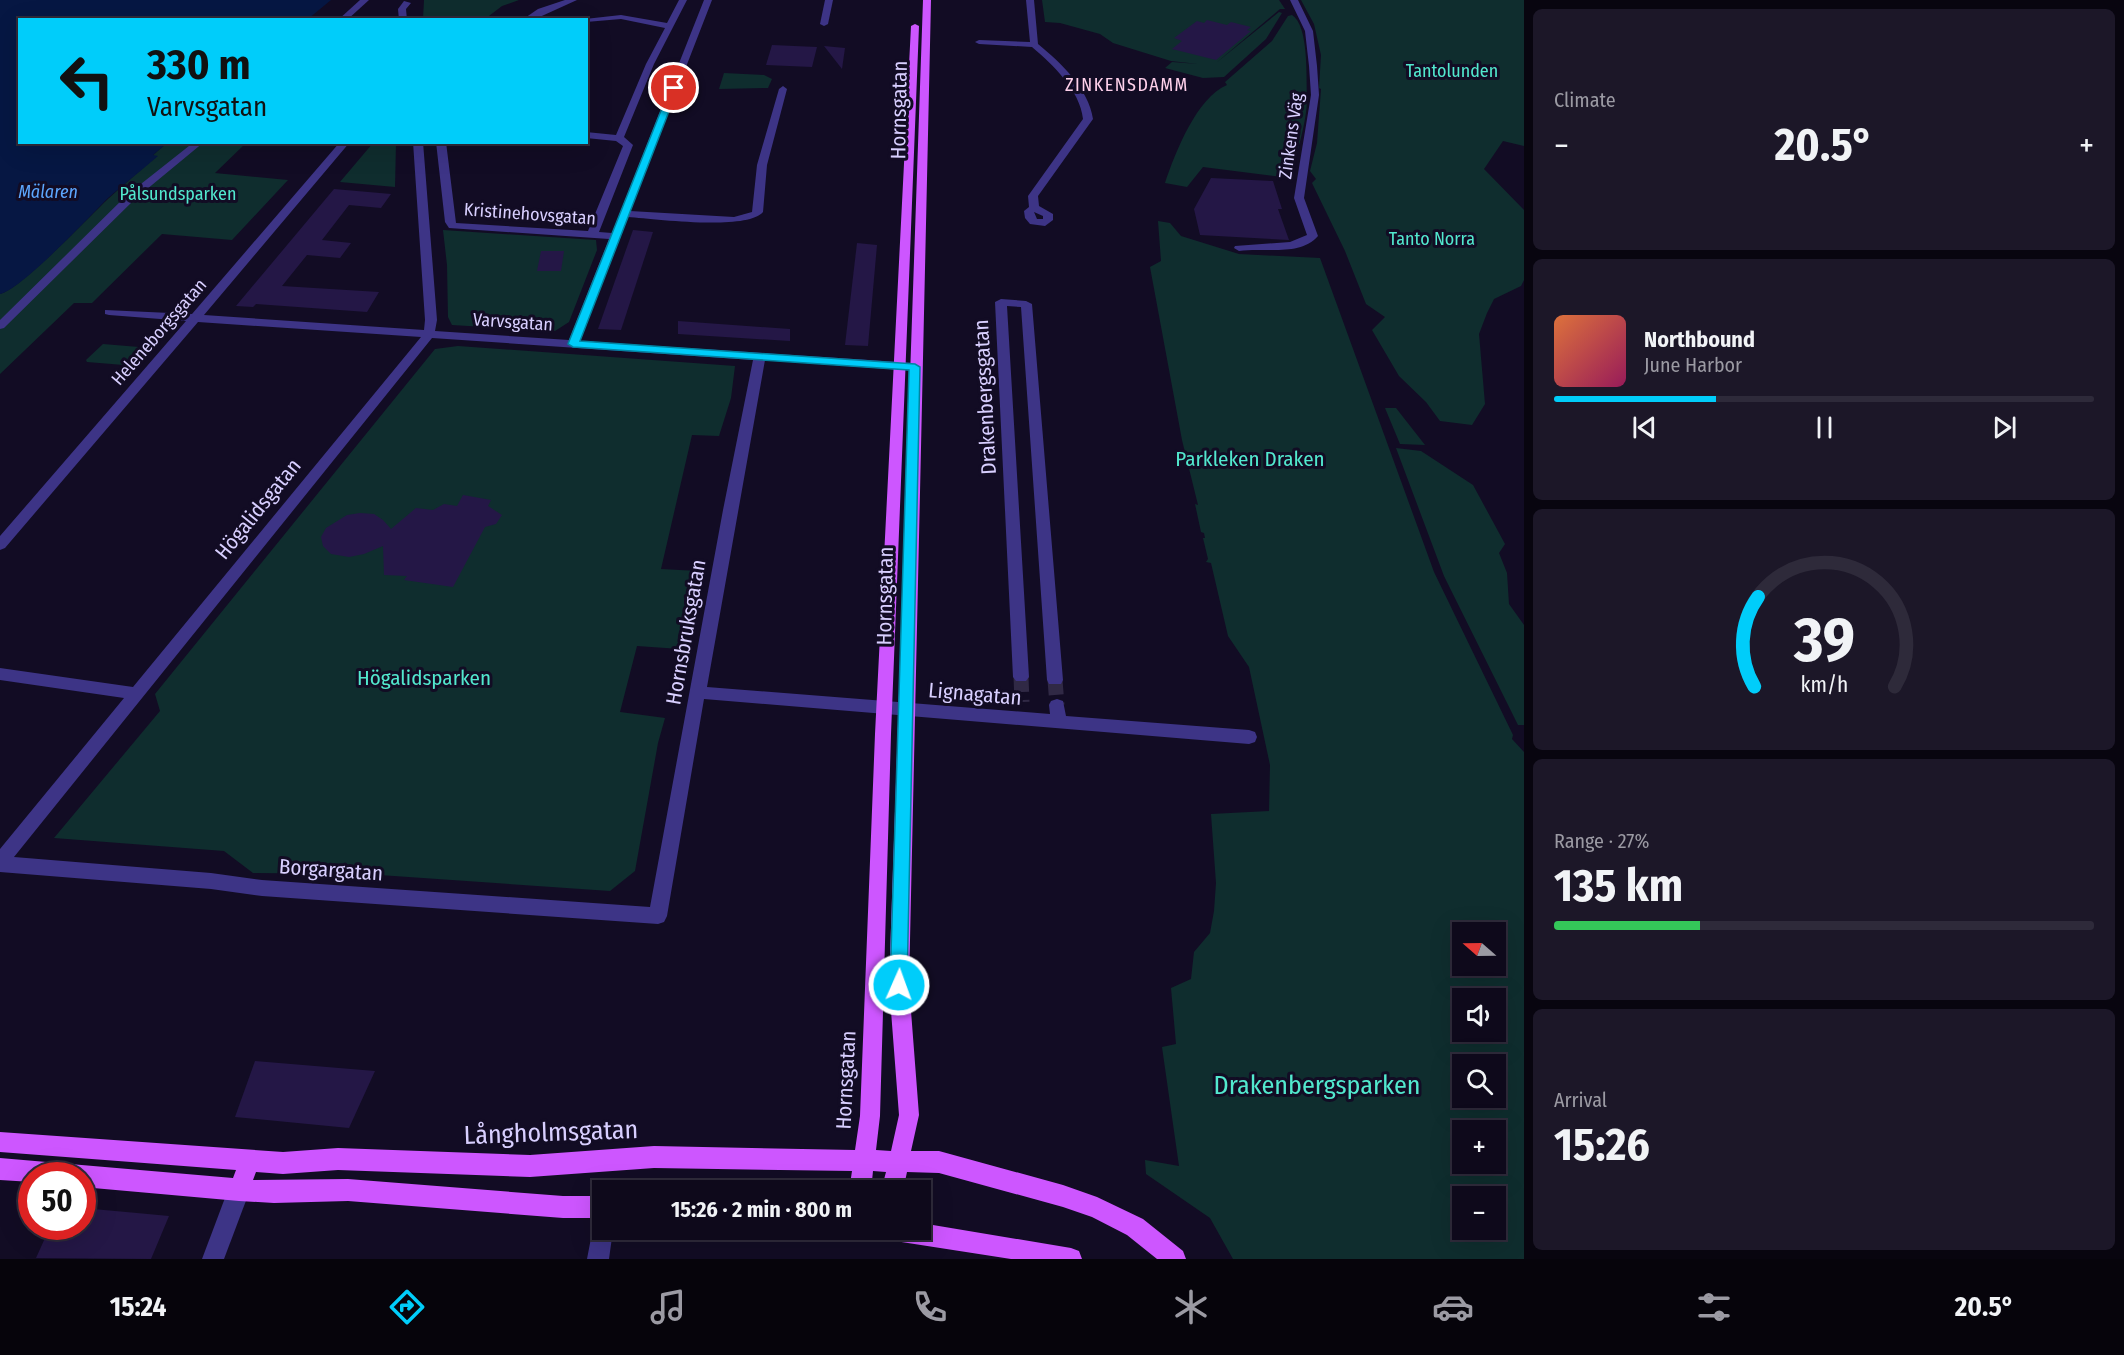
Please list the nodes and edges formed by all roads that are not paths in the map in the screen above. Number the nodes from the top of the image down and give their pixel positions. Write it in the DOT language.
graph roads {
  1 [pos="365,0"];
  2 [pos="573,0"];
  3 [pos="683,0"];
  4 [pos="708,0"];
  5 [pos="829,0"];
  6 [pos="927,0"];
  7 [pos="1030,0"];
  8 [pos="1294,0"];
  9 [pos="407,3"];
  10 [pos="916,12"];
  11 [pos="344,18"];
  12 [pos="402,18"];
  13 [pos="530,18"];
  14 [pos="588,19"];
  15 [pos="824,24"];
  16 [pos="669,26"];
  17 [pos="979,42"];
  18 [pos="1034,45"];
  19 [pos="783,89"];
  20 [pos="588,135"];
  21 [pos="619,138"];
  22 [pos="197,144"];
  23 [pos="344,144"];
  24 [pos="418,144"];
  25 [pos="441,144"];
  26 [pos="1035,207"];
  27 [pos="626,214"];
  28 [pos="907,226"];
  29 [pos="920,226"];
  30 [pos="592,234"];
  31 [pos="617,236"];
  32 [pos="1239,248"];
  33 [pos="109,312"];
  34 [pos="194,318"];
  35 [pos="0,326"];
  36 [pos="429,334"];
  37 [pos="573,344"];
  38 [pos="760,356"];
  39 [pos="907,367"];
  40 [pos="0,545"];
  41 [pos="0,674"];
  42 [pos="1021,677"];
  43 [pos="1055,680"];
  44 [pos="698,692"];
  45 [pos="137,694"];
  46 [pos="884,707"];
  47 [pos="907,709"];
  48 [pos="1249,737"];
  49 [pos="0,863"];
  50 [pos="658,916"];
  51 [pos="0,1142"];
  52 [pos="864,1161"];
  53 [pos="249,1162"];
  54 [pos="898,1162"];
  55 [pos="0,1169"];
  56 [pos="18,1171"];
  57 [pos="96,1177"];
  58 [pos="861,1180"];
  59 [pos="894,1180"];
  60 [pos="238,1190"];
  61 [pos="592,1207"];
  62 [pos="931,1235"];
  63 [pos="601,1240"];
  64 [pos="213,1259"];
  65 [pos="598,1259"];
  66 [pos="1071,1259"];
  67 [pos="1175,1259"];
  1 -- 11 [label="street"];
  2 -- 13 [label="street"];
  3 -- 16 [label="street"];
  4 -- 27 [label="street"];
  5 -- 15 [label="street"];
  6 -- 29 [label="main road, Hornsgatan"];
  7 -- 18 [label="street"];
  8 -- 32 [label="street, Zinkens Väg"];
  9 -- 12 [label="street"];
  10 -- 28 [label="main road, Hornsgatan"];
  14 -- 16 [label="street"];
  16 -- 21 [label="street"];
  17 -- 18 [label="street"];
  18 -- 26 [label="street"];
  19 -- 27 [label="street, Kristinehovsgatan"];
  20 -- 21 [label="street"];
  21 -- 30 [label="street"];
  22 -- 35 [label="street"];
  23 -- 34 [label="street, Heleneborgsgatan"];
  24 -- 36 [label="street"];
  25 -- 30 [label="street, Kristinehovsgatan"];
  27 -- 31 [label="street"];
  28 -- 29 [label="main road"];
  28 -- 39 [label="main road, Hornsgatan"];
  29 -- 39 [label="main road, Hornsgatan"];
  30 -- 31 [label="street, Kristinehovsgatan"];
  31 -- 37 [label="street"];
  33 -- 34 [label="street, Varvsgatan"];
  34 -- 36 [label="street, Varvsgatan"];
  34 -- 40 [label="street, Heleneborgsgatan"];
  36 -- 37 [label="street, Varvsgatan"];
  36 -- 45 [label="street, Högalidsgatan"];
  37 -- 38 [label="street, Varvsgatan"];
  38 -- 39 [label="street, Varvsgatan"];
  38 -- 44 [label="street, Hornsbruksgatan"];
  39 -- 46 [label="main road, Hornsgatan"];
  39 -- 47 [label="main road, Hornsgatan"];
  41 -- 45 [label="street"];
  42 -- 43 [label="street, Drakenbergsgatan"];
  44 -- 46 [label="street, Lignagatan"];
  44 -- 50 [label="street, Hornsbruksgatan"];
  45 -- 49 [label="street, Högalidsgatan"];
  46 -- 47 [label="street, Lignagatan"];
  46 -- 52 [label="main road, Hornsgatan"];
  47 -- 48 [label="street, Lignagatan"];
  47 -- 54 [label="main road, Hornsgatan"];
  49 -- 50 [label="street, Borgargatan"];
  51 -- 53 [label="main road, Långholmsgatan"];
  52 -- 53 [label="main road, Långholmsgatan"];
  52 -- 54 [label="main road, Långholmsgatan"];
  52 -- 58 [label="main road, Hornsgatan"];
  53 -- 60 [label="main road"];
  54 -- 59 [label="main road, Hornsgatan"];
  54 -- 67 [label="main road, Långholmsgatan"];
  55 -- 56 [label="main road"];
  57 -- 60 [label="main road"];
  60 -- 61 [label="main road"];
  60 -- 64 [label="street"];
  62 -- 66 [label="main road"];
  63 -- 65 [label="street"];
}
